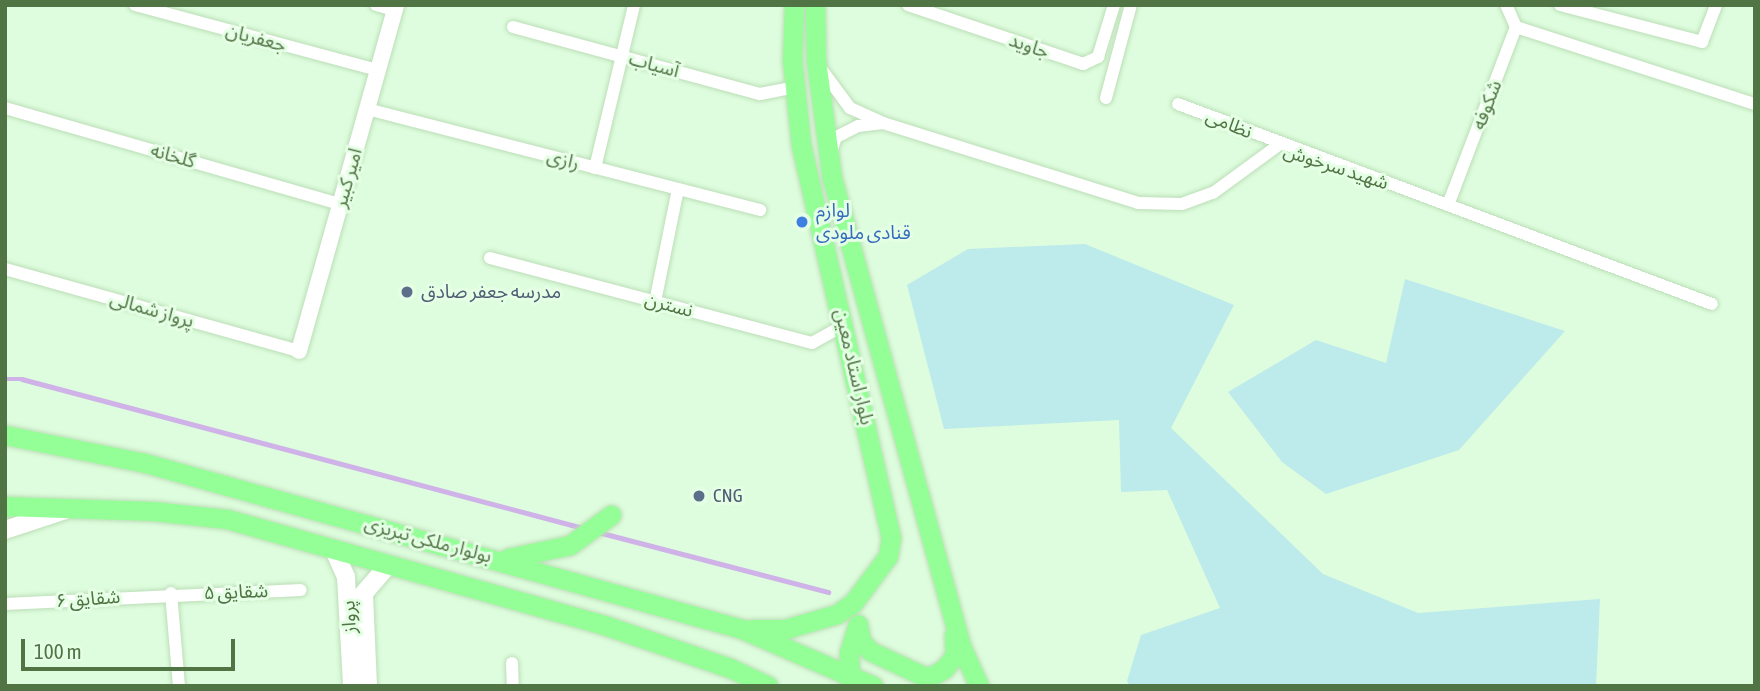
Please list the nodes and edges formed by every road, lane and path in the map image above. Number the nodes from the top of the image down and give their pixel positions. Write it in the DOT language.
graph roads {
  1 [pos="135,5"];
  2 [pos="376,5"];
  3 [pos="634,5"];
  4 [pos="794,5"];
  5 [pos="815,5"];
  6 [pos="908,5"];
  7 [pos="1114,5"];
  8 [pos="1131,5"];
  9 [pos="1506,5"];
  10 [pos="1560,5"];
  11 [pos="1716,5"];
  12 [pos="396,8"];
  13 [pos="513,27"];
  14 [pos="1516,27"];
  15 [pos="621,56"];
  16 [pos="816,60"];
  17 [pos="378,70"];
  18 [pos="795,87"];
  19 [pos="1106,98"];
  20 [pos="1178,104"];
  21 [pos="1755,104"];
  22 [pos="5,108"];
  23 [pos="367,109"];
  24 [pos="883,123"];
  25 [pos="1279,144"];
  26 [pos="829,159"];
  27 [pos="595,168"];
  28 [pos="678,189"];
  29 [pos="340,204"];
  30 [pos="1448,205"];
  31 [pos="760,210"];
  32 [pos="490,258"];
  33 [pos="5,269"];
  34 [pos="655,302"];
  35 [pos="1712,304"];
  36 [pos="844,325"];
  37 [pos="299,351"];
  38 [pos="5,435"];
  39 [pos="5,506"];
  40 [pos="66,510"];
  41 [pos="611,515"];
  42 [pos="5,530"];
  43 [pos="334,551"];
  44 [pos="485,556"];
  45 [pos="888,556"];
  46 [pos="387,567"];
  47 [pos="301,590"];
  48 [pos="171,593"];
  49 [pos="5,604"];
  50 [pos="955,623"];
  51 [pos="858,625"];
  52 [pos="742,629"];
  53 [pos="512,663"];
  54 [pos="847,678"];
  55 [pos="178,686"];
  56 [pos="352,686"];
  57 [pos="368,686"];
  58 [pos="513,686"];
  59 [pos="768,686"];
  60 [pos="873,686"];
  61 [pos="979,686"];
  1 -- 17 [label="street, جعفریان"];
  2 -- 12 [label="street"];
  3 -- 15 [label="street"];
  4 -- 18 [label="main road, بلوار استاد معین"];
  5 -- 16 [label="main road, بلوار استاد معین"];
  6 -- 7 [label="street, جاوید"];
  8 -- 19 [label="street"];
  9 -- 14 [label="street"];
  10 -- 11 [label="street"];
  12 -- 17 [label="street, امیر کبیر"];
  13 -- 15 [label="street, آسیاب"];
  14 -- 21 [label="street"];
  14 -- 30 [label="street, شکوفه"];
  15 -- 18 [label="street, آسیاب"];
  15 -- 27 [label="street"];
  16 -- 24 [label="street, شهید سرخوش"];
  16 -- 26 [label="main road, بلوار استاد معین"];
  17 -- 23 [label="street, امیر کبیر"];
  18 -- 36 [label="main road, بلوار استاد معین"];
  20 -- 25 [label="street, نظامی"];
  22 -- 29 [label="street, گلخانه"];
  23 -- 27 [label="street, رازی"];
  23 -- 29 [label="street, امیر کبیر"];
  24 -- 25 [label="street, شهید سرخوش"];
  24 -- 26 [label="street, شهید سرخوش"];
  25 -- 30 [label="street, شهید سرخوش"];
  26 -- 50 [label="main road, بلوار استاد معین"];
  27 -- 28 [label="street, رازی"];
  28 -- 31 [label="street, رازی"];
  28 -- 34 [label="street"];
  29 -- 37 [label="street, امیر کبیر"];
  30 -- 35 [label="street, شهید سرخوش"];
  32 -- 34 [label="street, نسترن"];
  33 -- 37 [label="street, پرواز شمالی"];
  34 -- 36 [label="street, نسترن"];
  36 -- 45 [label="main road, بلوار استاد معین"];
  38 -- 44 [label="main road, بولوار ملکی تبریزی"];
  39 -- 40 [label="main road, بولوار ملکی تبریزی"];
  40 -- 42 [label="main road"];
  40 -- 43 [label="main road, بولوار ملکی تبریزی"];
  41 -- 44 [label="main road"];
  43 -- 46 [label="main road, بولوار ملکی تبریزی"];
  43 -- 56 [label="main road, پرواز"];
  44 -- 52 [label="main road, بولوار ملکی تبریزی"];
  45 -- 51 [label="main road"];
  45 -- 52 [label="main road"];
  46 -- 57 [label="main road, پرواز"];
  46 -- 59 [label="main road, بولوار ملکی تبریزی"];
  47 -- 48 [label="street, شقایق ۵"];
  48 -- 49 [label="street, شقایق ۶"];
  48 -- 55 [label="street"];
  50 -- 51 [label="main road"];
  50 -- 61 [label="main road"];
  51 -- 54 [label="main road"];
  52 -- 54 [label="main road, بولوار ملکی تبریزی"];
  53 -- 58 [label="street"];
  54 -- 60 [label="main road, بولوار ملکی تبریزی"];
}
